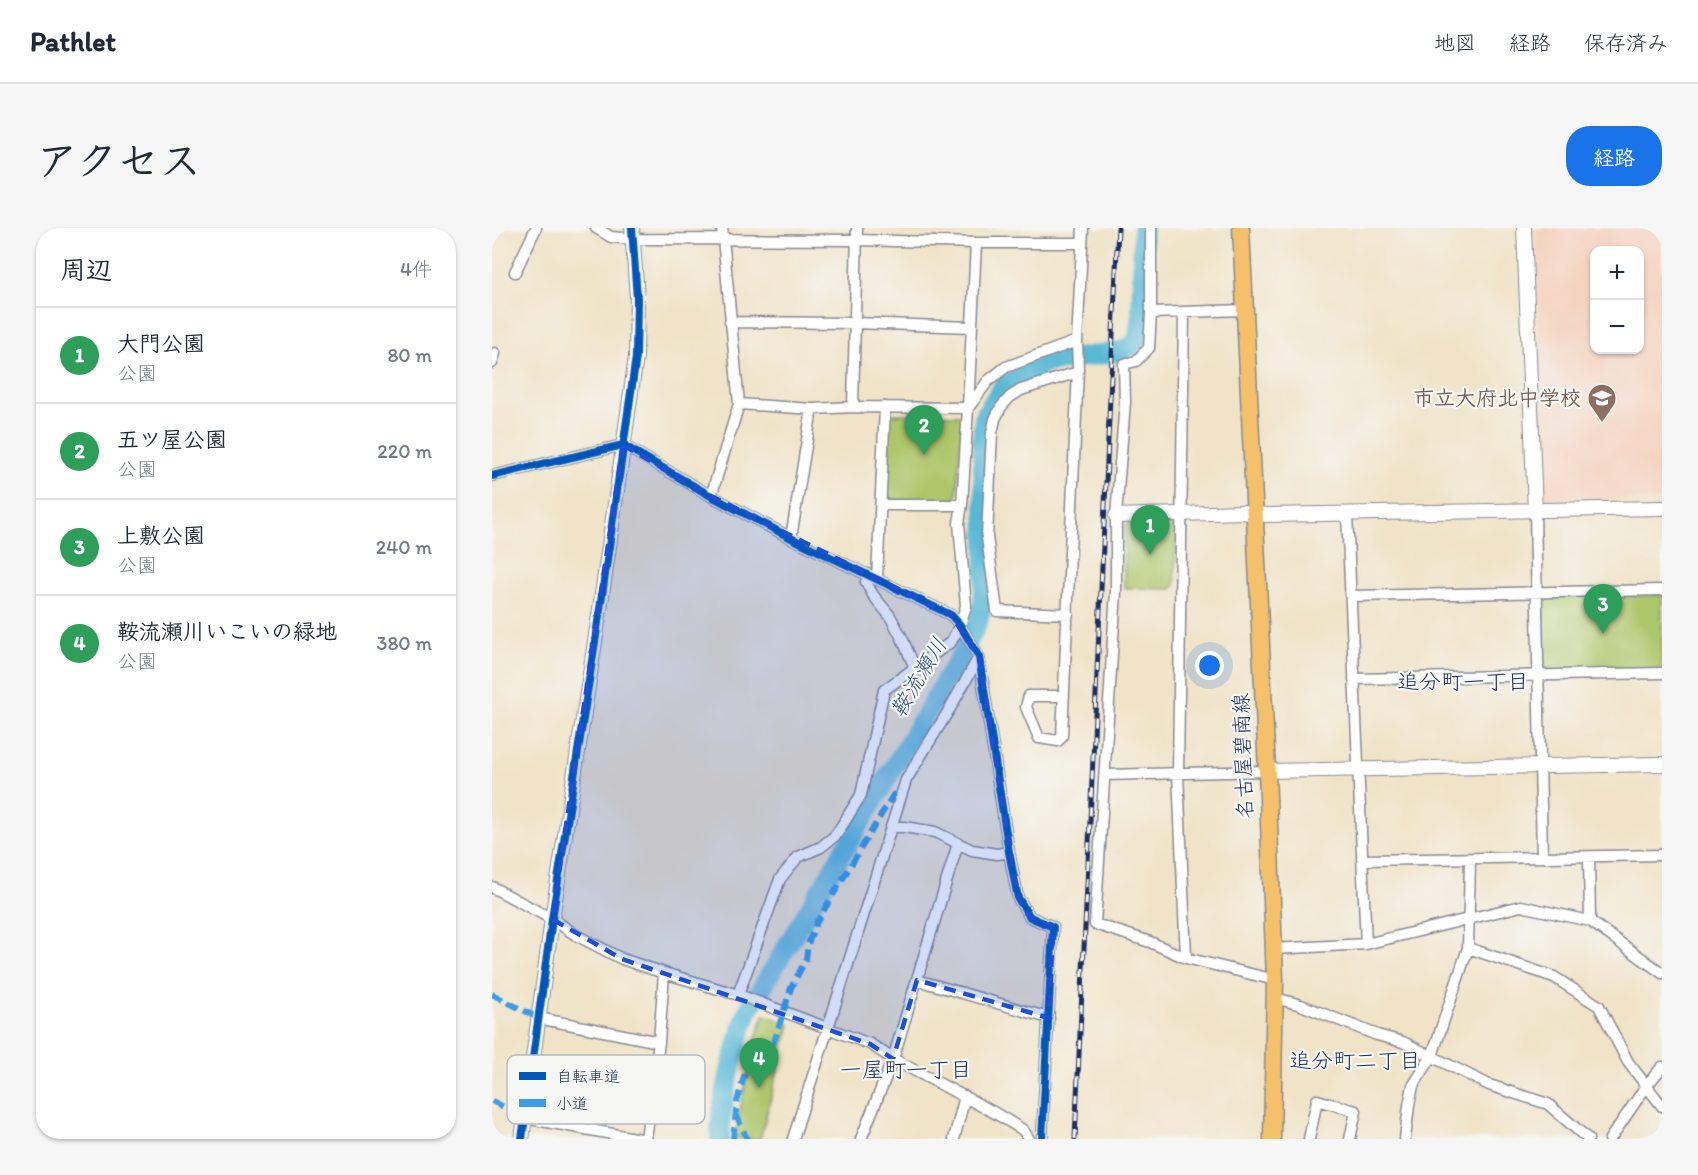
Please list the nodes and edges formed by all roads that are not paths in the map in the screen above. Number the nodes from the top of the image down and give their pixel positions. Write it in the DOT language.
graph roads {
  1 [pos="536,228"];
  2 [pos="596,228"];
  3 [pos="1083,228"];
  4 [pos="1151,228"];
  5 [pos="1241,228"];
  6 [pos="1524,228"];
  7 [pos="632,234"];
  8 [pos="723,234"];
  9 [pos="856,234"];
  10 [pos="976,243"];
  11 [pos="1082,243"];
  12 [pos="515,272"];
  13 [pos="1245,310"];
  14 [pos="1184,312"];
  15 [pos="1151,313"];
  16 [pos="730,322"];
  17 [pos="854,323"];
  18 [pos="972,327"];
  19 [pos="1077,342"];
  20 [pos="1078,371"];
  21 [pos="739,404"];
  22 [pos="853,407"];
  23 [pos="885,407"];
  24 [pos="968,408"];
  25 [pos="812,409"];
  26 [pos="623,445"];
  27 [pos="494,472"];
  28 [pos="711,496"];
  29 [pos="881,505"];
  30 [pos="962,505"];
  31 [pos="1662,508"];
  32 [pos="1535,511"];
  33 [pos="1181,514"];
  34 [pos="1255,514"];
  35 [pos="1347,514"];
  36 [pos="1116,516"];
  37 [pos="791,538"];
  38 [pos="872,576"];
  39 [pos="1662,590"];
  40 [pos="1537,593"];
  41 [pos="1351,596"];
  42 [pos="1068,614"];
  43 [pos="960,626"];
  44 [pos="978,656"];
  45 [pos="915,668"];
  46 [pos="1662,673"];
  47 [pos="1539,675"];
  48 [pos="1354,679"];
  49 [pos="1064,696"];
  50 [pos="1662,764"];
  51 [pos="1541,765"];
  52 [pos="1358,769"];
  53 [pos="1267,771"];
  54 [pos="1178,773"];
  55 [pos="1105,775"];
  56 [pos="891,827"];
  57 [pos="958,843"];
  58 [pos="1009,852"];
  59 [pos="1662,855"];
  60 [pos="1542,857"];
  61 [pos="1589,857"];
  62 [pos="1470,859"];
  63 [pos="1363,860"];
  64 [pos="492,887"];
  65 [pos="1470,918"];
  66 [pos="552,919"];
  67 [pos="1590,921"];
  68 [pos="1366,944"];
  69 [pos="1468,948"];
  70 [pos="1273,949"];
  71 [pos="1186,958"];
  72 [pos="664,973"];
  73 [pos="1662,973"];
  74 [pos="917,980"];
  75 [pos="1275,980"];
  76 [pos="738,995"];
  77 [pos="1275,998"];
  78 [pos="538,1018"];
  79 [pos="1049,1018"];
  80 [pos="828,1028"];
  81 [pos="659,1042"];
  82 [pos="533,1055"];
  83 [pos="657,1055"];
  84 [pos="1432,1056"];
  85 [pos="893,1059"];
  86 [pos="1662,1067"];
  87 [pos="1647,1085"];
  88 [pos="965,1096"];
  89 [pos="1662,1106"];
  90 [pos="524,1124"];
  91 [pos="558,1124"];
  92 [pos="648,1124"];
  93 [pos="522,1139"];
  94 [pos="640,1139"];
  95 [pos="646,1139"];
  96 [pos="793,1139"];
  97 [pos="861,1139"];
  98 [pos="954,1139"];
  99 [pos="1029,1139"];
  100 [pos="1042,1139"];
  101 [pos="1272,1139"];
  102 [pos="1309,1139"];
  103 [pos="1350,1139"];
  104 [pos="1405,1139"];
  105 [pos="1588,1139"];
  106 [pos="1610,1139"];
  1 -- 12 [label="street"];
  2 -- 7 [label="street"];
  3 -- 11 [label="street"];
  4 -- 15 [label="street"];
  5 -- 13 [label="main road, 名古屋碧南線"];
  6 -- 32 [label="street"];
  7 -- 8 [label="street"];
  7 -- 26 [label="street"];
  8 -- 9 [label="street"];
  8 -- 16 [label="street"];
  9 -- 10 [label="street"];
  9 -- 17 [label="street"];
  10 -- 11 [label="street"];
  10 -- 18 [label="street"];
  11 -- 19 [label="street"];
  13 -- 14 [label="street"];
  13 -- 34 [label="main road, 名古屋碧南線"];
  14 -- 15 [label="street"];
  14 -- 33 [label="street"];
  15 -- 36 [label="street"];
  16 -- 17 [label="street"];
  16 -- 21 [label="street"];
  17 -- 18 [label="street"];
  17 -- 22 [label="street"];
  18 -- 24 [label="street"];
  19 -- 20 [label="street"];
  19 -- 24 [label="street"];
  20 -- 42 [label="street"];
  20 -- 42 [label="street"];
  21 -- 25 [label="street"];
  21 -- 28 [label="street"];
  22 -- 23 [label="street"];
  22 -- 25 [label="street"];
  23 -- 24 [label="street"];
  23 -- 29 [label="street"];
  24 -- 30 [label="street"];
  25 -- 37 [label="street"];
  26 -- 27 [label="street"];
  26 -- 28 [label="street"];
  26 -- 66 [label="street"];
  28 -- 37 [label="street"];
  29 -- 30 [label="street"];
  29 -- 38 [label="street"];
  30 -- 43 [label="street"];
  31 -- 32 [label="street"];
  32 -- 35 [label="street"];
  32 -- 40 [label="street"];
  33 -- 34 [label="street"];
  33 -- 36 [label="street"];
  33 -- 54 [label="street"];
  34 -- 35 [label="street"];
  34 -- 53 [label="main road, 名古屋碧南線"];
  35 -- 41 [label="street"];
  36 -- 55 [label="street"];
  37 -- 38 [label="street"];
  38 -- 43 [label="street"];
  38 -- 45 [label="street"];
  39 -- 40 [label="street"];
  40 -- 41 [label="street"];
  40 -- 47 [label="street"];
  41 -- 48 [label="street"];
  42 -- 49 [label="street"];
  43 -- 44 [label="street"];
  43 -- 45 [label="street"];
  44 -- 56 [label="street"];
  44 -- 58 [label="street"];
  45 -- 76 [label="street"];
  46 -- 47 [label="street"];
  47 -- 48 [label="street"];
  47 -- 51 [label="street"];
  48 -- 52 [label="street"];
  49 -- 49 [label="street"];
  50 -- 51 [label="street"];
  51 -- 52 [label="street"];
  51 -- 60 [label="street"];
  52 -- 53 [label="street"];
  52 -- 63 [label="street"];
  53 -- 54 [label="street"];
  53 -- 70 [label="main road, 名古屋碧南線"];
  54 -- 55 [label="street"];
  54 -- 71 [label="street"];
  55 -- 71 [label="street"];
  56 -- 57 [label="street"];
  56 -- 80 [label="street"];
  57 -- 58 [label="street"];
  57 -- 74 [label="street"];
  58 -- 79 [label="street"];
  59 -- 61 [label="street"];
  60 -- 61 [label="street"];
  60 -- 62 [label="street"];
  61 -- 67 [label="street"];
  62 -- 63 [label="street"];
  62 -- 65 [label="street"];
  63 -- 68 [label="street"];
  64 -- 66 [label="street"];
  65 -- 67 [label="street"];
  65 -- 68 [label="street"];
  65 -- 69 [label="street"];
  66 -- 72 [label="street"];
  66 -- 78 [label="street"];
  67 -- 73 [label="street"];
  68 -- 70 [label="street"];
  69 -- 84 [label="street"];
  69 -- 87 [label="street"];
  70 -- 75 [label="main road, 名古屋碧南線"];
  71 -- 75 [label="street"];
  72 -- 76 [label="street"];
  72 -- 81 [label="street"];
  74 -- 79 [label="street"];
  74 -- 85 [label="street"];
  75 -- 77 [label="main road, 名古屋碧南線"];
  76 -- 80 [label="street"];
  77 -- 84 [label="street"];
  77 -- 101 [label="main road, 名古屋碧南線"];
  78 -- 81 [label="street"];
  78 -- 82 [label="street"];
  79 -- 100 [label="street"];
  80 -- 85 [label="street"];
  80 -- 96 [label="street"];
  81 -- 83 [label="street"];
  84 -- 104 [label="street"];
  84 -- 105 [label="street"];
  85 -- 88 [label="street"];
  85 -- 97 [label="street"];
  86 -- 87 [label="street"];
  87 -- 89 [label="street"];
  87 -- 106 [label="street"];
  88 -- 98 [label="street"];
  88 -- 99 [label="street"];
  90 -- 93 [label="street"];
  91 -- 94 [label="street"];
  92 -- 95 [label="street"];
  102 -- 103 [label="street"];
}
